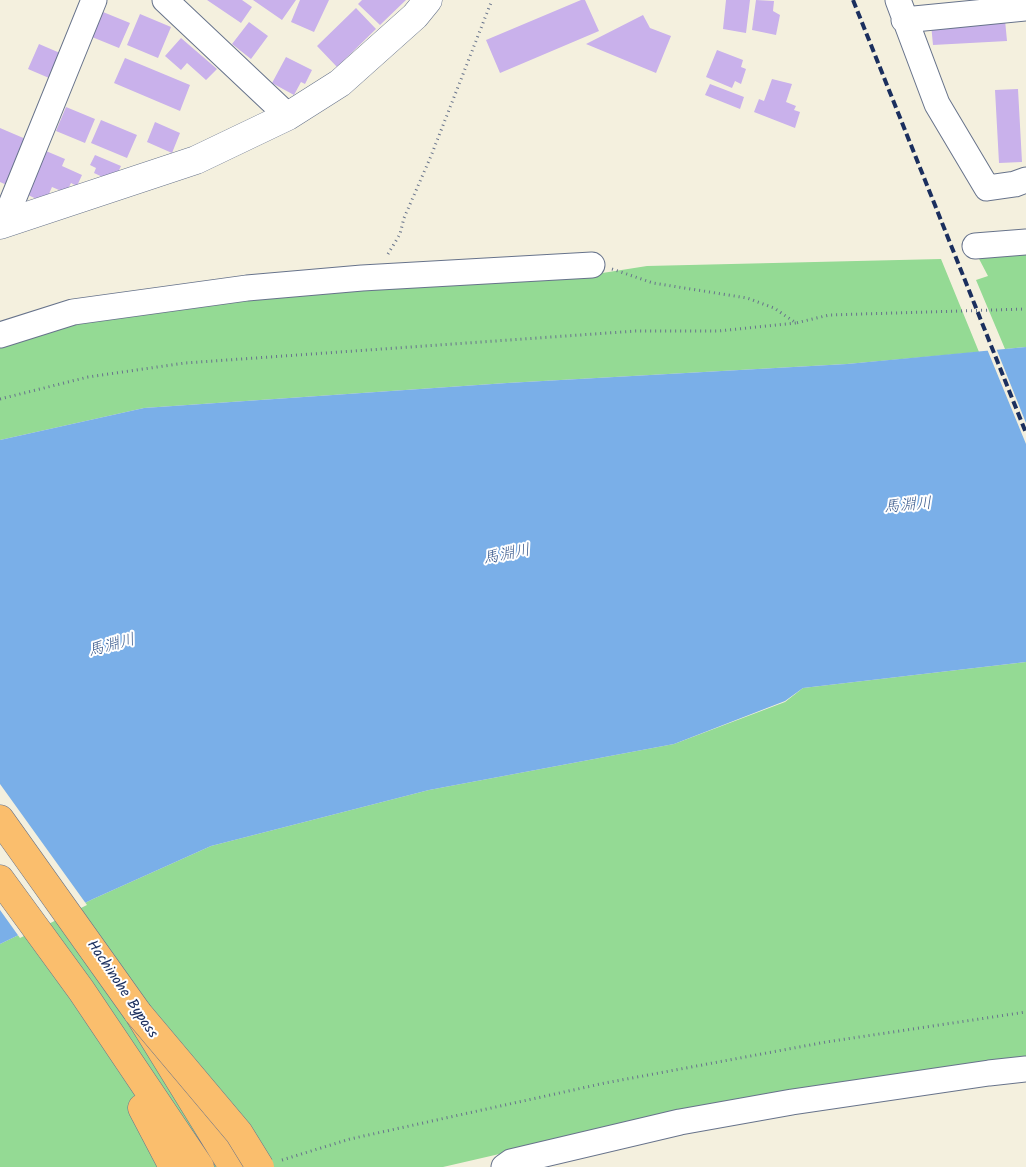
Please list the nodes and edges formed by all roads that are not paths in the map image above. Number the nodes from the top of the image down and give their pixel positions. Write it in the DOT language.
graph roads {
  1 [pos="94,0"];
  2 [pos="165,0"];
  3 [pos="428,0"];
  4 [pos="1026,8"];
  5 [pos="901,10"];
  6 [pos="288,116"];
  7 [pos="1026,180"];
  8 [pos="6,223"];
  9 [pos="1026,242"];
  10 [pos="975,246"];
  11 [pos="592,265"];
  12 [pos="0,335"];
  13 [pos="0,819"];
  14 [pos="0,879"];
  15 [pos="81,990"];
  16 [pos="138,1013"];
  17 [pos="1026,1070"];
  18 [pos="268,1164"];
  19 [pos="173,1167"];
  20 [pos="200,1167"];
  21 [pos="233,1167"];
  22 [pos="504,1167"];
  1 -- 8 [label="street"];
  2 -- 6 [label="street"];
  3 -- 6 [label="street"];
  4 -- 5 [label="street"];
  5 -- 7 [label="street"];
  6 -- 8 [label="street"];
  9 -- 10 [label="street"];
  11 -- 12 [label="street"];
  13 -- 16 [label="highway, Hachinohe Bypass"];
  14 -- 15 [label="highway"];
  15 -- 19 [label="highway"];
  15 -- 20 [label="highway"];
  16 -- 18 [label="highway, bridge"];
  16 -- 21 [label="highway, Hachinohe Bypass, bridge"];
  17 -- 22 [label="street"];
}
